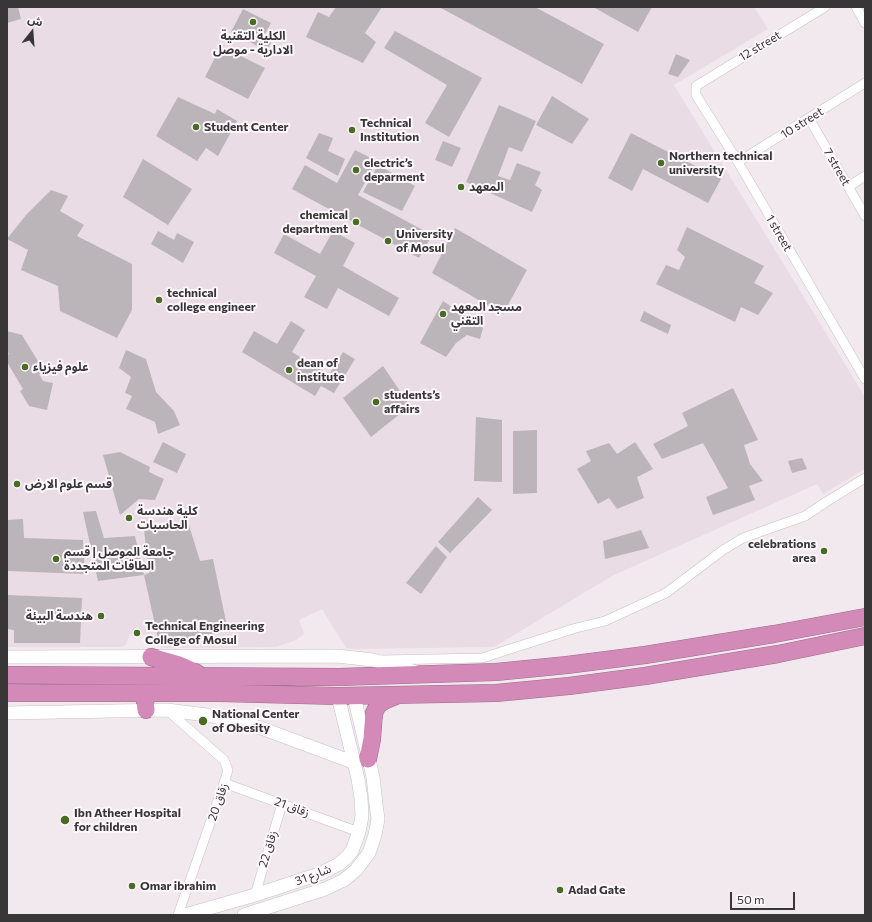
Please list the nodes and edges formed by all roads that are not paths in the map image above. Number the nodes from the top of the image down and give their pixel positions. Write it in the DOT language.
graph roads {
  1 [pos="825,7"];
  2 [pos="856,7"];
  3 [pos="865,23"];
  4 [pos="865,83"];
  5 [pos="696,86"];
  6 [pos="809,118"];
  7 [pos="738,162"];
  8 [pos="865,176"];
  9 [pos="848,187"];
  10 [pos="865,216"];
  11 [pos="865,379"];
  12 [pos="865,478"];
  13 [pos="865,617"];
  14 [pos="862,637"];
  15 [pos="7,657"];
  16 [pos="151,657"];
  17 [pos="373,660"];
  18 [pos="423,674"];
  19 [pos="7,675"];
  20 [pos="204,676"];
  21 [pos="7,693"];
  22 [pos="144,693"];
  23 [pos="399,695"];
  24 [pos="346,696"];
  25 [pos="146,710"];
  26 [pos="167,710"];
  27 [pos="7,713"];
  28 [pos="361,761"];
  29 [pos="372,777"];
  30 [pos="358,779"];
  31 [pos="224,783"];
  32 [pos="282,804"];
  33 [pos="359,832"];
  34 [pos="347,857"];
  35 [pos="356,870"];
  36 [pos="278,888"];
  37 [pos="254,895"];
  38 [pos="284,903"];
  39 [pos="178,915"];
  40 [pos="185,915"];
  41 [pos="244,915"];
  1 -- 5 [label="street, 12 street"];
  2 -- 3 [label="street"];
  4 -- 6 [label="street, 10 street"];
  5 -- 7 [label="street, 1 street"];
  6 -- 7 [label="street, 10 street"];
  6 -- 9 [label="street, 7 street"];
  7 -- 11 [label="street, 1 street"];
  8 -- 9 [label="street"];
  9 -- 10 [label="street, 7 street"];
  12 -- 17 [label="street"];
  13 -- 18 [label="highway"];
  14 -- 23 [label="highway"];
  15 -- 16 [label="main road"];
  16 -- 17 [label="main road"];
  16 -- 20 [label="highway"];
  17 -- 18 [label="main road"];
  18 -- 20 [label="highway"];
  19 -- 20 [label="highway"];
  21 -- 22 [label="highway"];
  22 -- 24 [label="highway"];
  22 -- 25 [label="highway"];
  23 -- 24 [label="highway"];
  23 -- 28 [label="highway"];
  24 -- 28 [label="main road, شارع 31"];
  25 -- 26 [label="main road"];
  25 -- 27 [label="main road"];
  26 -- 28 [label="main road"];
  26 -- 31 [label="street, زقاق 20"];
  28 -- 29 [label="main road, شارع 31"];
  28 -- 30 [label="main road, شارع 31"];
  29 -- 30 [label="main road"];
  29 -- 35 [label="main road, شارع 31"];
  30 -- 33 [label="main road, شارع 31"];
  31 -- 32 [label="street, زقاق 21"];
  31 -- 39 [label="street, زقاق 20"];
  32 -- 33 [label="street, زقاق 21"];
  32 -- 37 [label="street, زقاق 22"];
  33 -- 34 [label="main road, شارع 31"];
  34 -- 35 [label="main road"];
  34 -- 36 [label="main road, شارع 31"];
  35 -- 38 [label="main road, شارع 31"];
  36 -- 37 [label="main road, شارع 31"];
  36 -- 38 [label="main road"];
  37 -- 40 [label="main road, شارع 31"];
  38 -- 41 [label="main road, شارع 31"];
}
